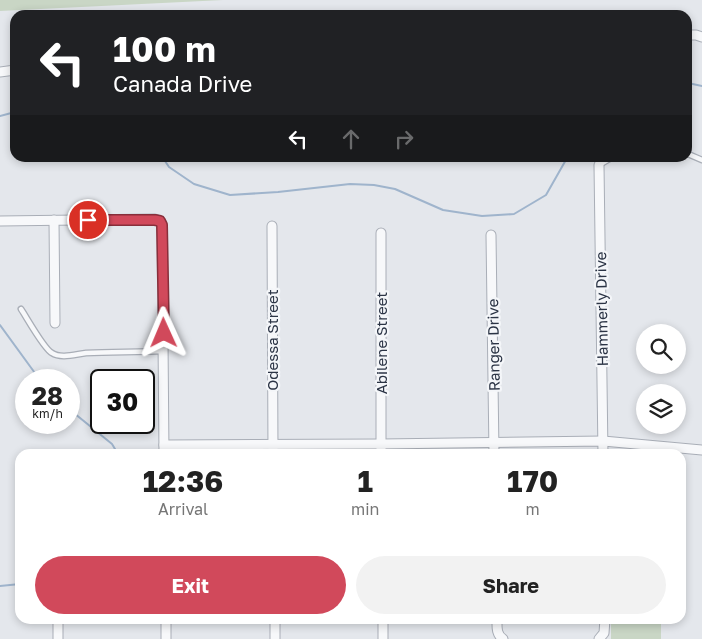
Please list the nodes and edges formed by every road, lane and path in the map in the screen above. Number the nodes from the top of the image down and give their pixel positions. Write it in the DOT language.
graph roads {
  1 [pos="604,162"];
  2 [pos="599,165"];
  3 [pos="0,220"];
  4 [pos="54,220"];
  5 [pos="272,226"];
  6 [pos="381,233"];
  7 [pos="491,235"];
  8 [pos="21,309"];
  9 [pos="55,324"];
  10 [pos="164,351"];
  11 [pos="603,441"];
  12 [pos="494,443"];
  13 [pos="381,444"];
  14 [pos="164,449"];
  15 [pos="273,449"];
  16 [pos="381,449"];
  17 [pos="494,449"];
  18 [pos="603,449"];
  19 [pos="702,450"];
  20 [pos="58,624"];
  21 [pos="166,624"];
  22 [pos="275,624"];
  23 [pos="383,624"];
  24 [pos="497,624"];
  25 [pos="605,624"];
  26 [pos="58,639"];
  27 [pos="166,639"];
  28 [pos="275,639"];
  29 [pos="383,639"];
  30 [pos="503,639"];
  31 [pos="599,639"];
  1 -- 2 [label="lane"];
  2 -- 11 [label="street, Hammerly Drive"];
  3 -- 4 [label="street"];
  4 -- 9 [label="street"];
  4 -- 10 [label="street"];
  5 -- 15 [label="street, Odessa Street"];
  6 -- 13 [label="street, Abilene Street"];
  7 -- 12 [label="street, Ranger Drive"];
  8 -- 10 [label="lane"];
  10 -- 14 [label="street"];
  11 -- 12 [label="street"];
  11 -- 18 [label="street, Hammerly Drive"];
  11 -- 19 [label="street"];
  12 -- 13 [label="street"];
  12 -- 17 [label="street, Ranger Drive"];
  13 -- 15 [label="street"];
  13 -- 16 [label="street, Abilene Street"];
  14 -- 15 [label="street"];
  20 -- 26 [label="street"];
  21 -- 27 [label="street"];
  22 -- 28 [label="street"];
  23 -- 29 [label="street"];
  24 -- 30 [label="street"];
  25 -- 31 [label="street"];
}
